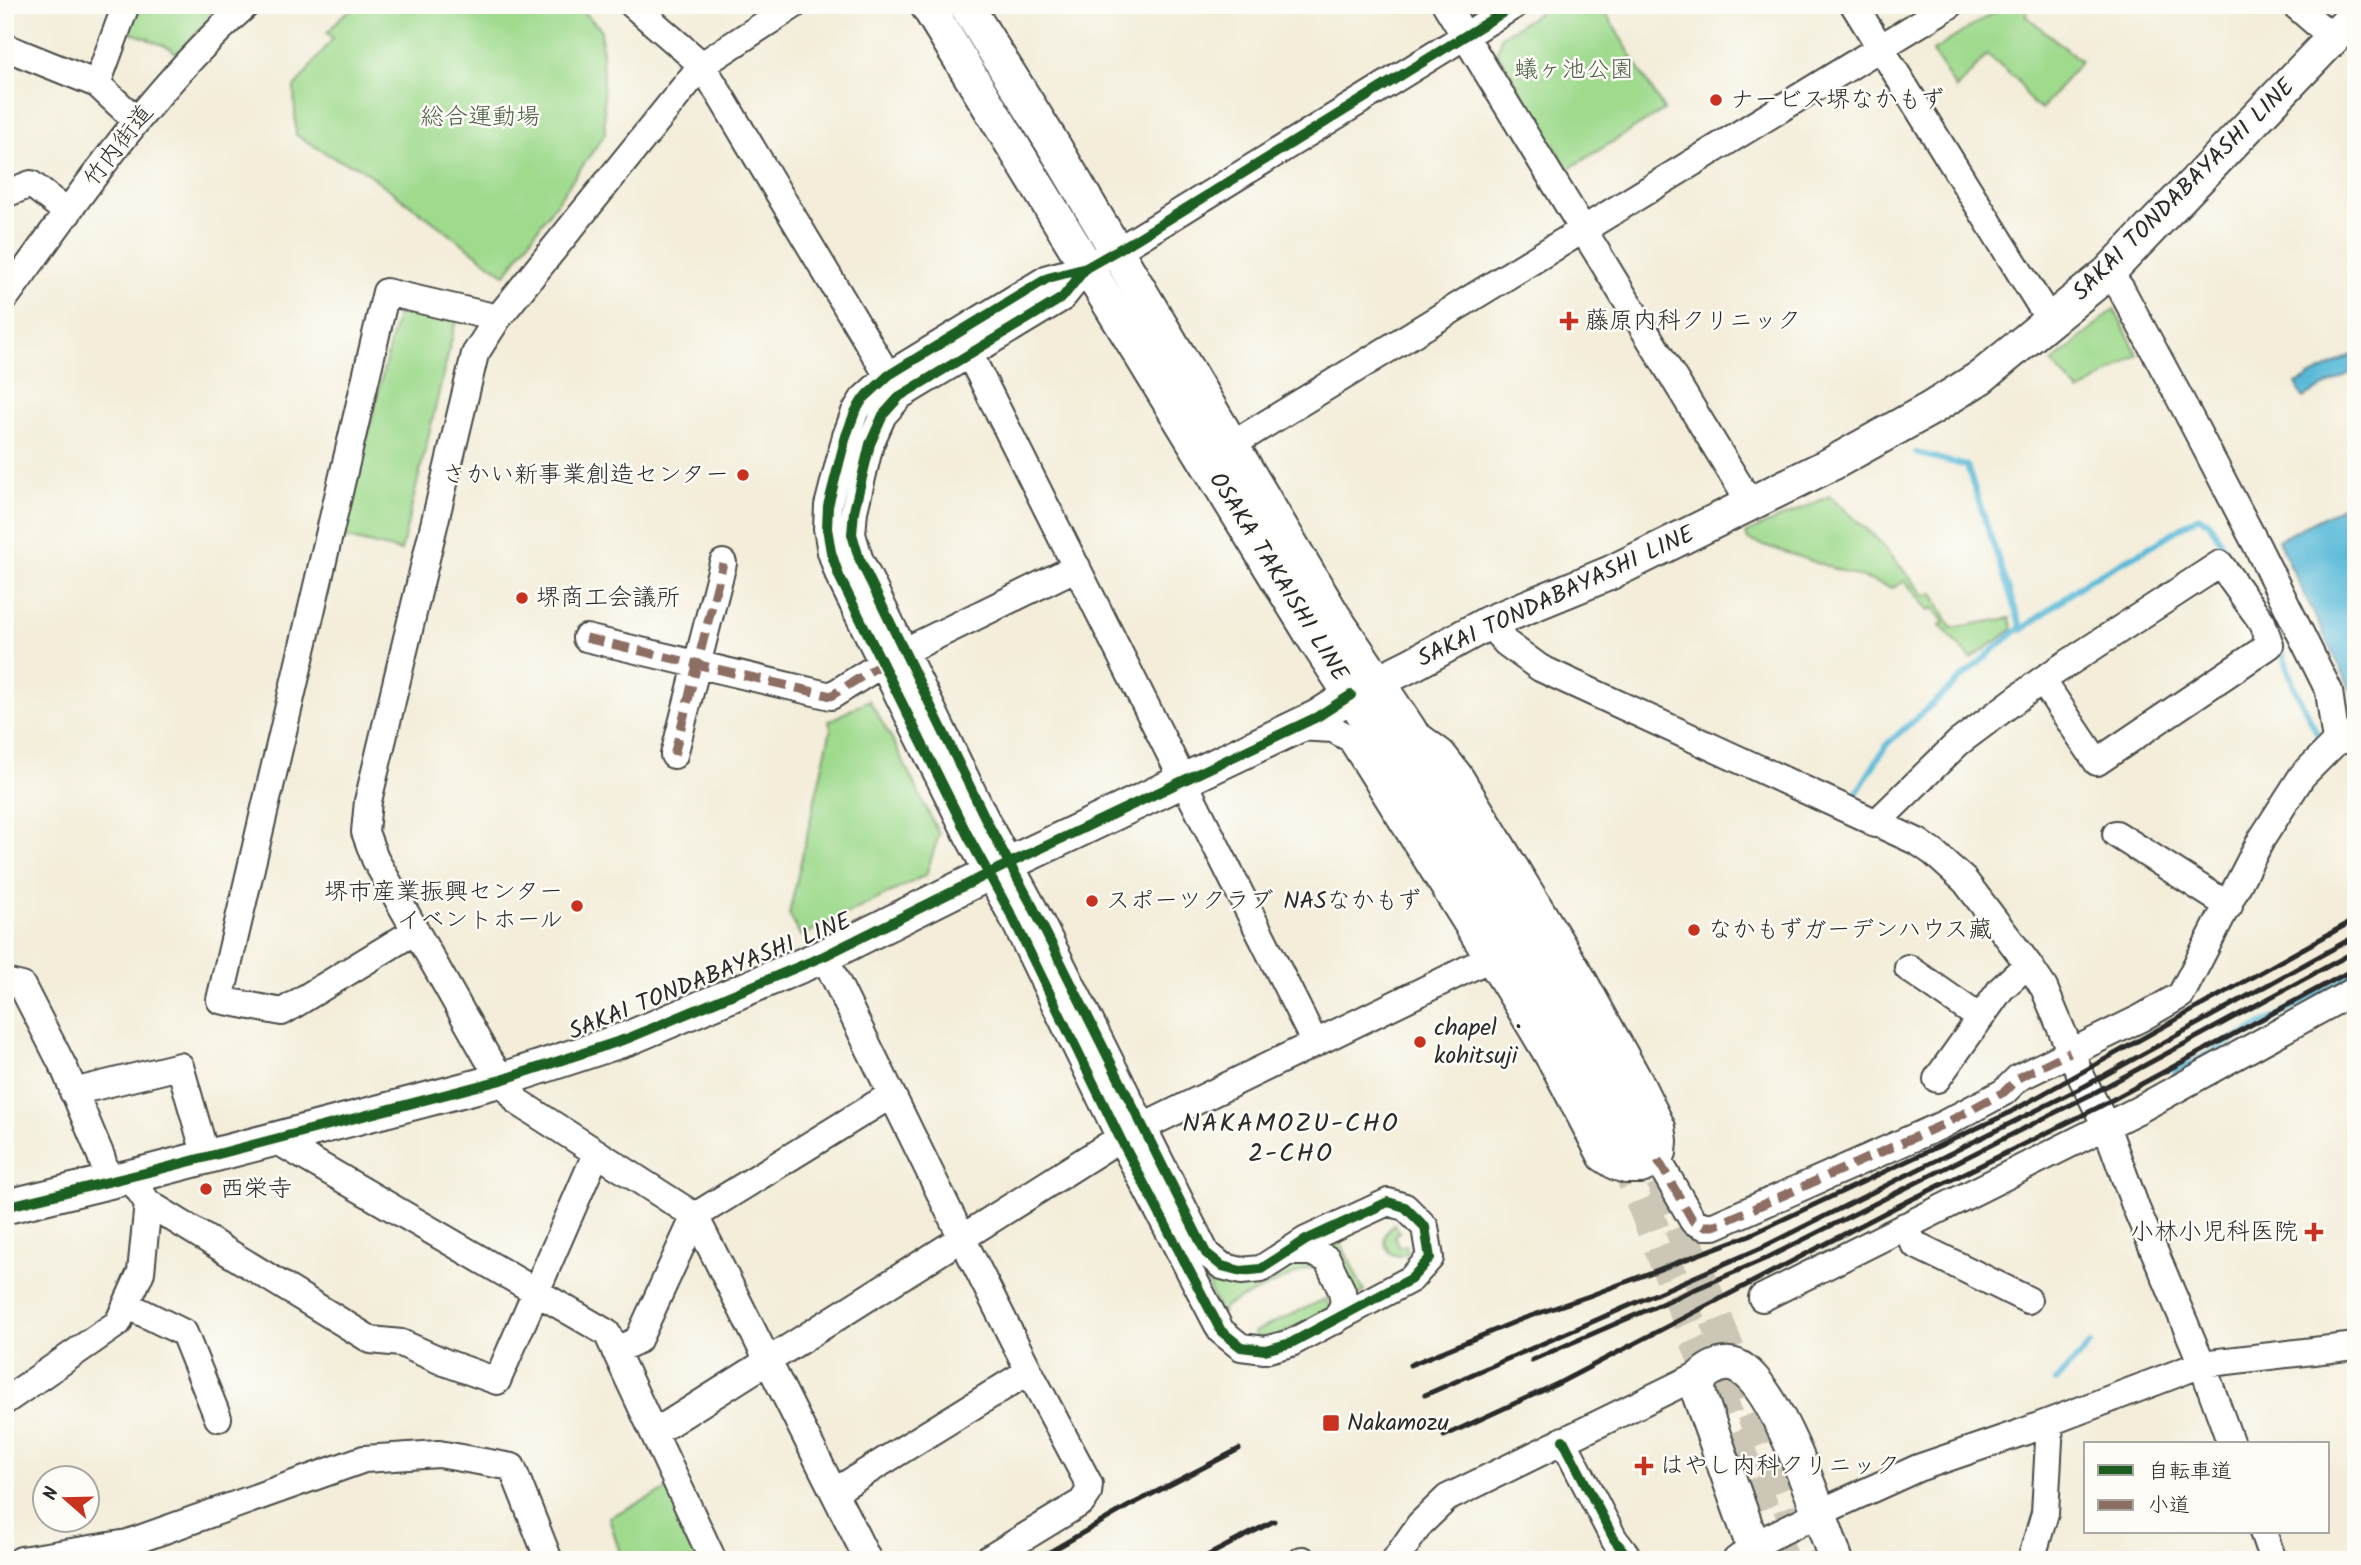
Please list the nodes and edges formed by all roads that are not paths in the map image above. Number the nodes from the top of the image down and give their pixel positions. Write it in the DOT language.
graph roads {
  1 [pos="126,5"];
  2 [pos="246,5"];
  3 [pos="633,5"];
  4 [pos="794,5"];
  5 [pos="927,5"];
  6 [pos="966,5"];
  7 [pos="1446,5"];
  8 [pos="1515,5"];
  9 [pos="1854,5"];
  10 [pos="1950,5"];
  11 [pos="2295,5"];
  12 [pos="2356,14"];
  13 [pos="1464,36"];
  14 [pos="2333,38"];
  15 [pos="5,47"];
  16 [pos="1880,48"];
  17 [pos="702,65"];
  18 [pos="97,85"];
  19 [pos="137,121"];
  20 [pos="5,194"];
  21 [pos="68,213"];
  22 [pos="1583,230"];
  23 [pos="1115,252"];
  24 [pos="1086,268"];
  25 [pos="2108,273"];
  26 [pos="5,298"];
  27 [pos="498,318"];
  28 [pos="2050,321"];
  29 [pos="969,354"];
  30 [pos="894,386"];
  31 [pos="1233,444"];
  32 [pos="1749,503"];
  33 [pos="723,563"];
  34 [pos="1077,567"];
  35 [pos="1488,623"];
  36 [pos="586,638"];
  37 [pos="894,657"];
  38 [pos="697,665"];
  39 [pos="2042,680"];
  40 [pos="1364,688"];
  41 [pos="2329,691"];
  42 [pos="2356,720"];
  43 [pos="1297,727"];
  44 [pos="2346,739"];
  45 [pos="674,755"];
  46 [pos="1184,781"];
  47 [pos="1875,824"];
  48 [pos="2116,834"];
  49 [pos="999,868"];
  50 [pos="2229,906"];
  51 [pos="415,931"];
  52 [pos="824,956"];
  53 [pos="1488,959"];
  54 [pos="2028,964"];
  55 [pos="1908,968"];
  56 [pos="5,982"];
  57 [pos="2356,989"];
  58 [pos="1980,1018"];
  59 [pos="1315,1043"];
  60 [pos="2070,1052"];
  61 [pos="1937,1079"];
  62 [pos="501,1080"];
  63 [pos="73,1092"];
  64 [pos="891,1095"];
  65 [pos="2106,1126"];
  66 [pos="1131,1133"];
  67 [pos="274,1139"];
  68 [pos="1643,1152"];
  69 [pos="596,1154"];
  70 [pos="205,1157"];
  71 [pos="129,1188"];
  72 [pos="5,1207"];
  73 [pos="695,1216"];
  74 [pos="1905,1226"];
  75 [pos="962,1238"];
  76 [pos="1290,1252"];
  77 [pos="536,1293"];
  78 [pos="1762,1298"];
  79 [pos="2028,1300"];
  80 [pos="127,1306"];
  81 [pos="1335,1321"];
  82 [pos="2356,1346"];
  83 [pos="615,1351"];
  84 [pos="769,1360"];
  85 [pos="2202,1363"];
  86 [pos="1716,1366"];
  87 [pos="1029,1371"];
  88 [pos="1646,1399"];
  89 [pos="5,1402"];
  90 [pos="218,1418"];
  91 [pos="1708,1421"];
  92 [pos="2050,1422"];
  93 [pos="654,1433"];
  94 [pos="1563,1440"];
  95 [pos="2230,1442"];
  96 [pos="834,1492"];
  97 [pos="1819,1513"];
  98 [pos="2264,1534"];
  99 [pos="103,1554"];
  100 [pos="1749,1556"];
  101 [pos="21,1560"];
  102 [pos="549,1560"];
  103 [pos="713,1560"];
  104 [pos="868,1560"];
  105 [pos="987,1560"];
  106 [pos="1395,1560"];
  107 [pos="1630,1560"];
  108 [pos="1836,1560"];
  109 [pos="2031,1560"];
  110 [pos="2273,1560"];
  1 -- 18 [label="street"];
  2 -- 19 [label="street, 竹内街道"];
  3 -- 17 [label="street"];
  4 -- 17 [label="street"];
  5 -- 24 [label="main road, OSAKA TAKAISHI LINE"];
  6 -- 23 [label="main road, OSAKA TAKAISHI LINE"];
  7 -- 13 [label="street"];
  8 -- 13 [label="street"];
  9 -- 16 [label="street"];
  10 -- 16 [label="street"];
  11 -- 14 [label="street"];
  12 -- 14 [label="main road, SAKAI TONDABAYASHI LINE"];
  13 -- 22 [label="street"];
  13 -- 23 [label="street"];
  14 -- 25 [label="main road, SAKAI TONDABAYASHI LINE"];
  15 -- 18 [label="street"];
  16 -- 22 [label="street"];
  16 -- 28 [label="street"];
  17 -- 27 [label="street"];
  17 -- 30 [label="street"];
  18 -- 19 [label="street"];
  19 -- 21 [label="street, 竹内街道"];
  20 -- 21 [label="street"];
  21 -- 26 [label="street, 竹内街道"];
  22 -- 31 [label="street"];
  22 -- 32 [label="street"];
  23 -- 24 [label="street"];
  23 -- 31 [label="main road, OSAKA TAKAISHI LINE"];
  24 -- 29 [label="street"];
  24 -- 30 [label="street"];
  24 -- 40 [label="main road, OSAKA TAKAISHI LINE"];
  25 -- 28 [label="main road, SAKAI TONDABAYASHI LINE"];
  25 -- 41 [label="street"];
  27 -- 51 [label="street"];
  27 -- 51 [label="street"];
  28 -- 32 [label="main road, SAKAI TONDABAYASHI LINE"];
  29 -- 30 [label="street"];
  29 -- 34 [label="street"];
  30 -- 37 [label="street"];
  31 -- 40 [label="main road, OSAKA TAKAISHI LINE"];
  32 -- 35 [label="main road, SAKAI TONDABAYASHI LINE"];
  33 -- 38 [label="street"];
  34 -- 37 [label="street"];
  34 -- 46 [label="street"];
  35 -- 40 [label="main road, SAKAI TONDABAYASHI LINE"];
  35 -- 47 [label="street"];
  36 -- 38 [label="street"];
  37 -- 38 [label="street"];
  37 -- 49 [label="street"];
  38 -- 45 [label="street"];
  39 -- 39 [label="street"];
  39 -- 47 [label="street"];
  40 -- 43 [label="main road, SAKAI TONDABAYASHI LINE"];
  40 -- 68 [label="main road, OSAKA TAKAISHI LINE"];
  40 -- 68 [label="main road, OSAKA TAKAISHI LINE"];
  41 -- 42 [label="street"];
  41 -- 44 [label="street"];
  43 -- 46 [label="main road, SAKAI TONDABAYASHI LINE"];
  43 -- 53 [label="street"];
  44 -- 50 [label="street"];
  46 -- 49 [label="main road, SAKAI TONDABAYASHI LINE"];
  46 -- 59 [label="street"];
  47 -- 54 [label="street"];
  48 -- 50 [label="street"];
  49 -- 52 [label="main road, SAKAI TONDABAYASHI LINE"];
  49 -- 66 [label="street"];
  50 -- 60 [label="street"];
  51 -- 62 [label="street"];
  52 -- 62 [label="main road, SAKAI TONDABAYASHI LINE"];
  52 -- 64 [label="street"];
  53 -- 59 [label="street"];
  53 -- 68 [label="street"];
  54 -- 58 [label="street"];
  54 -- 60 [label="street"];
  55 -- 58 [label="street"];
  56 -- 63 [label="street"];
  57 -- 65 [label="street"];
  58 -- 61 [label="street"];
  59 -- 66 [label="street"];
  60 -- 65 [label="street"];
  60 -- 68 [label="street"];
  62 -- 67 [label="main road, SAKAI TONDABAYASHI LINE"];
  62 -- 69 [label="street"];
  63 -- 70 [label="street"];
  63 -- 71 [label="street"];
  64 -- 73 [label="street"];
  64 -- 75 [label="street"];
  65 -- 74 [label="street"];
  65 -- 85 [label="street"];
  66 -- 75 [label="street"];
  66 -- 76 [label="street"];
  66 -- 81 [label="street"];
  67 -- 70 [label="main road, SAKAI TONDABAYASHI LINE"];
  67 -- 77 [label="street"];
  69 -- 73 [label="street"];
  69 -- 77 [label="street"];
  70 -- 71 [label="main road, SAKAI TONDABAYASHI LINE"];
  71 -- 72 [label="main road, SAKAI TONDABAYASHI LINE"];
  71 -- 77 [label="street"];
  71 -- 80 [label="street"];
  73 -- 83 [label="street"];
  73 -- 84 [label="street"];
  74 -- 78 [label="street"];
  74 -- 79 [label="street"];
  75 -- 84 [label="street"];
  75 -- 87 [label="street"];
  76 -- 81 [label="street"];
  76 -- 81 [label="street"];
  77 -- 83 [label="street"];
  80 -- 89 [label="street"];
  80 -- 90 [label="street"];
  82 -- 85 [label="street"];
  83 -- 93 [label="street"];
  84 -- 93 [label="street"];
  84 -- 96 [label="street"];
  85 -- 92 [label="street"];
  85 -- 95 [label="street"];
  86 -- 88 [label="street"];
  86 -- 91 [label="main road"];
  86 -- 97 [label="main road"];
  87 -- 96 [label="street"];
  87 -- 105 [label="street"];
  88 -- 91 [label="street"];
  88 -- 94 [label="street"];
  91 -- 100 [label="main road"];
  92 -- 97 [label="street"];
  92 -- 109 [label="street"];
  93 -- 103 [label="street"];
  94 -- 106 [label="street"];
  94 -- 107 [label="street"];
  96 -- 104 [label="street"];
  97 -- 100 [label="street"];
  97 -- 108 [label="main road"];
  98 -- 110 [label="street"];
  99 -- 101 [label="street"];
  99 -- 102 [label="street"];
}
